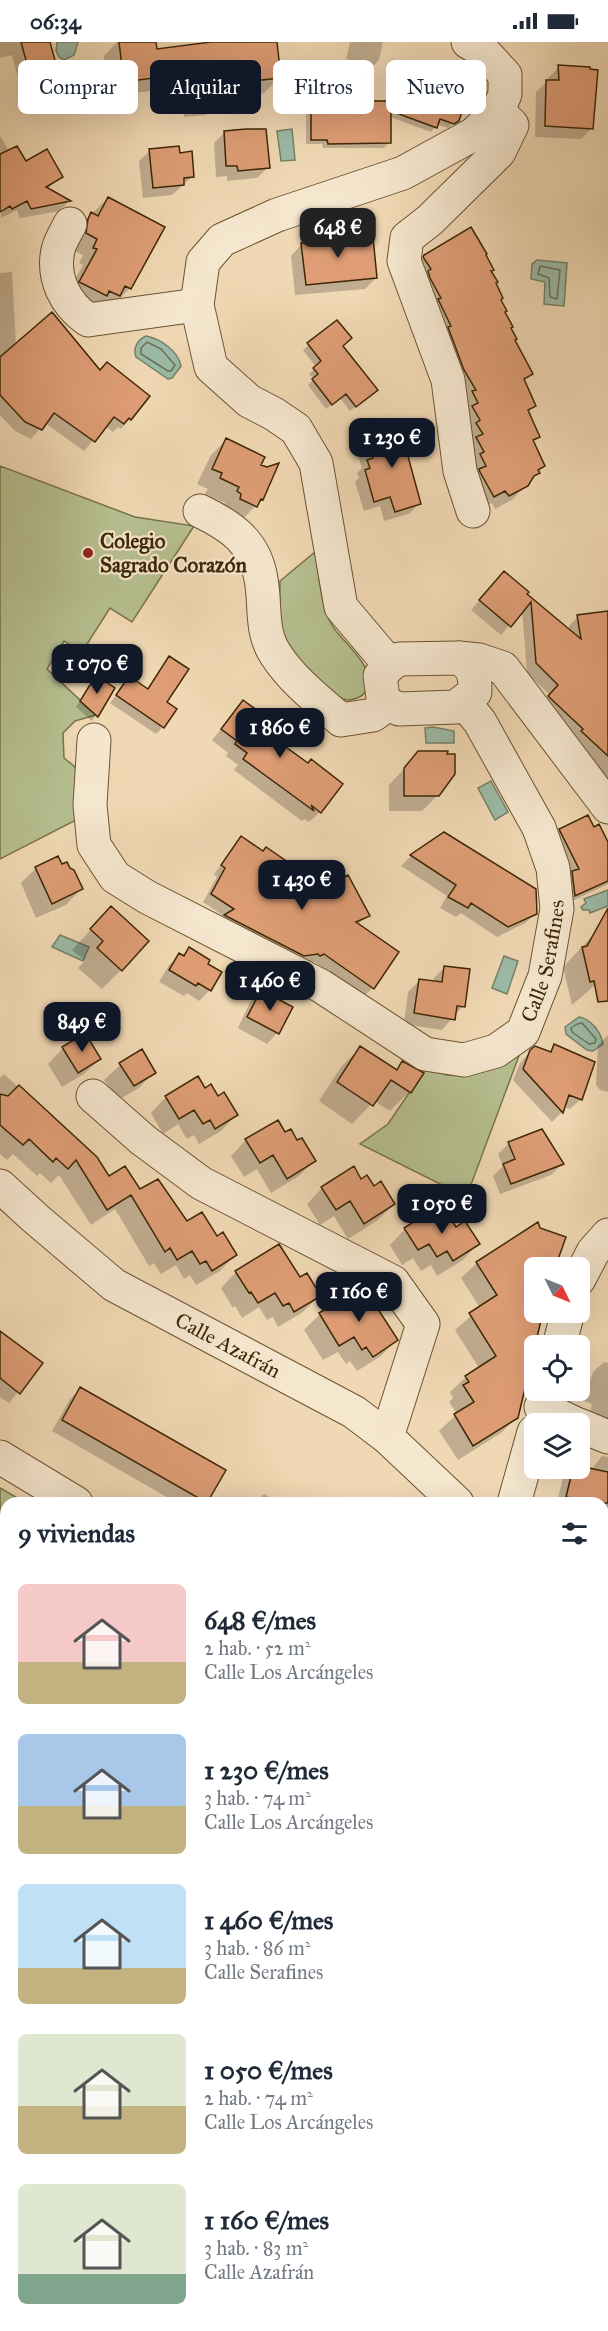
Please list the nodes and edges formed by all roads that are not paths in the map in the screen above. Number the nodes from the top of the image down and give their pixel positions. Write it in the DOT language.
graph roads {
  1 [pos="468,42"];
  2 [pos="498,111"];
  3 [pos="70,224"];
  4 [pos="197,305"];
  5 [pos="200,511"];
  6 [pos="473,511"];
  7 [pos="459,658"];
  8 [pos="390,665"];
  9 [pos="516,683"];
  10 [pos="470,697"];
  11 [pos="388,704"];
  12 [pos="94,740"];
  13 [pos="608,807"];
  14 [pos="93,1096"];
  15 [pos="0,1186"];
  16 [pos="608,1236"];
  17 [pos="590,1258"];
  18 [pos="590,1429"];
  19 [pos="387,1437"];
  20 [pos="608,1437"];
  21 [pos="0,1457"];
  22 [pos="524,1467"];
  23 [pos="66,1497"];
  24 [pos="451,1497"];
  25 [pos="516,1497"];
  1 -- 2 [label="street"];
  2 -- 4 [label="street"];
  2 -- 6 [label="street"];
  3 -- 4 [label="street"];
  4 -- 8 [label="street"];
  5 -- 11 [label="street"];
  7 -- 8 [label="street"];
  7 -- 9 [label="street"];
  7 -- 10 [label="street"];
  8 -- 11 [label="street"];
  9 -- 10 [label="street"];
  9 -- 13 [label="street"];
  10 -- 11 [label="street"];
  10 -- 12 [label="street, Calle Serafines"];
  14 -- 19 [label="street"];
  15 -- 19 [label="street, Calle Azafrán"];
  16 -- 17 [label="street"];
  18 -- 20 [label="street"];
  19 -- 24 [label="street, Calle Azafrán"];
  21 -- 23 [label="street"];
  22 -- 25 [label="street"];
}
